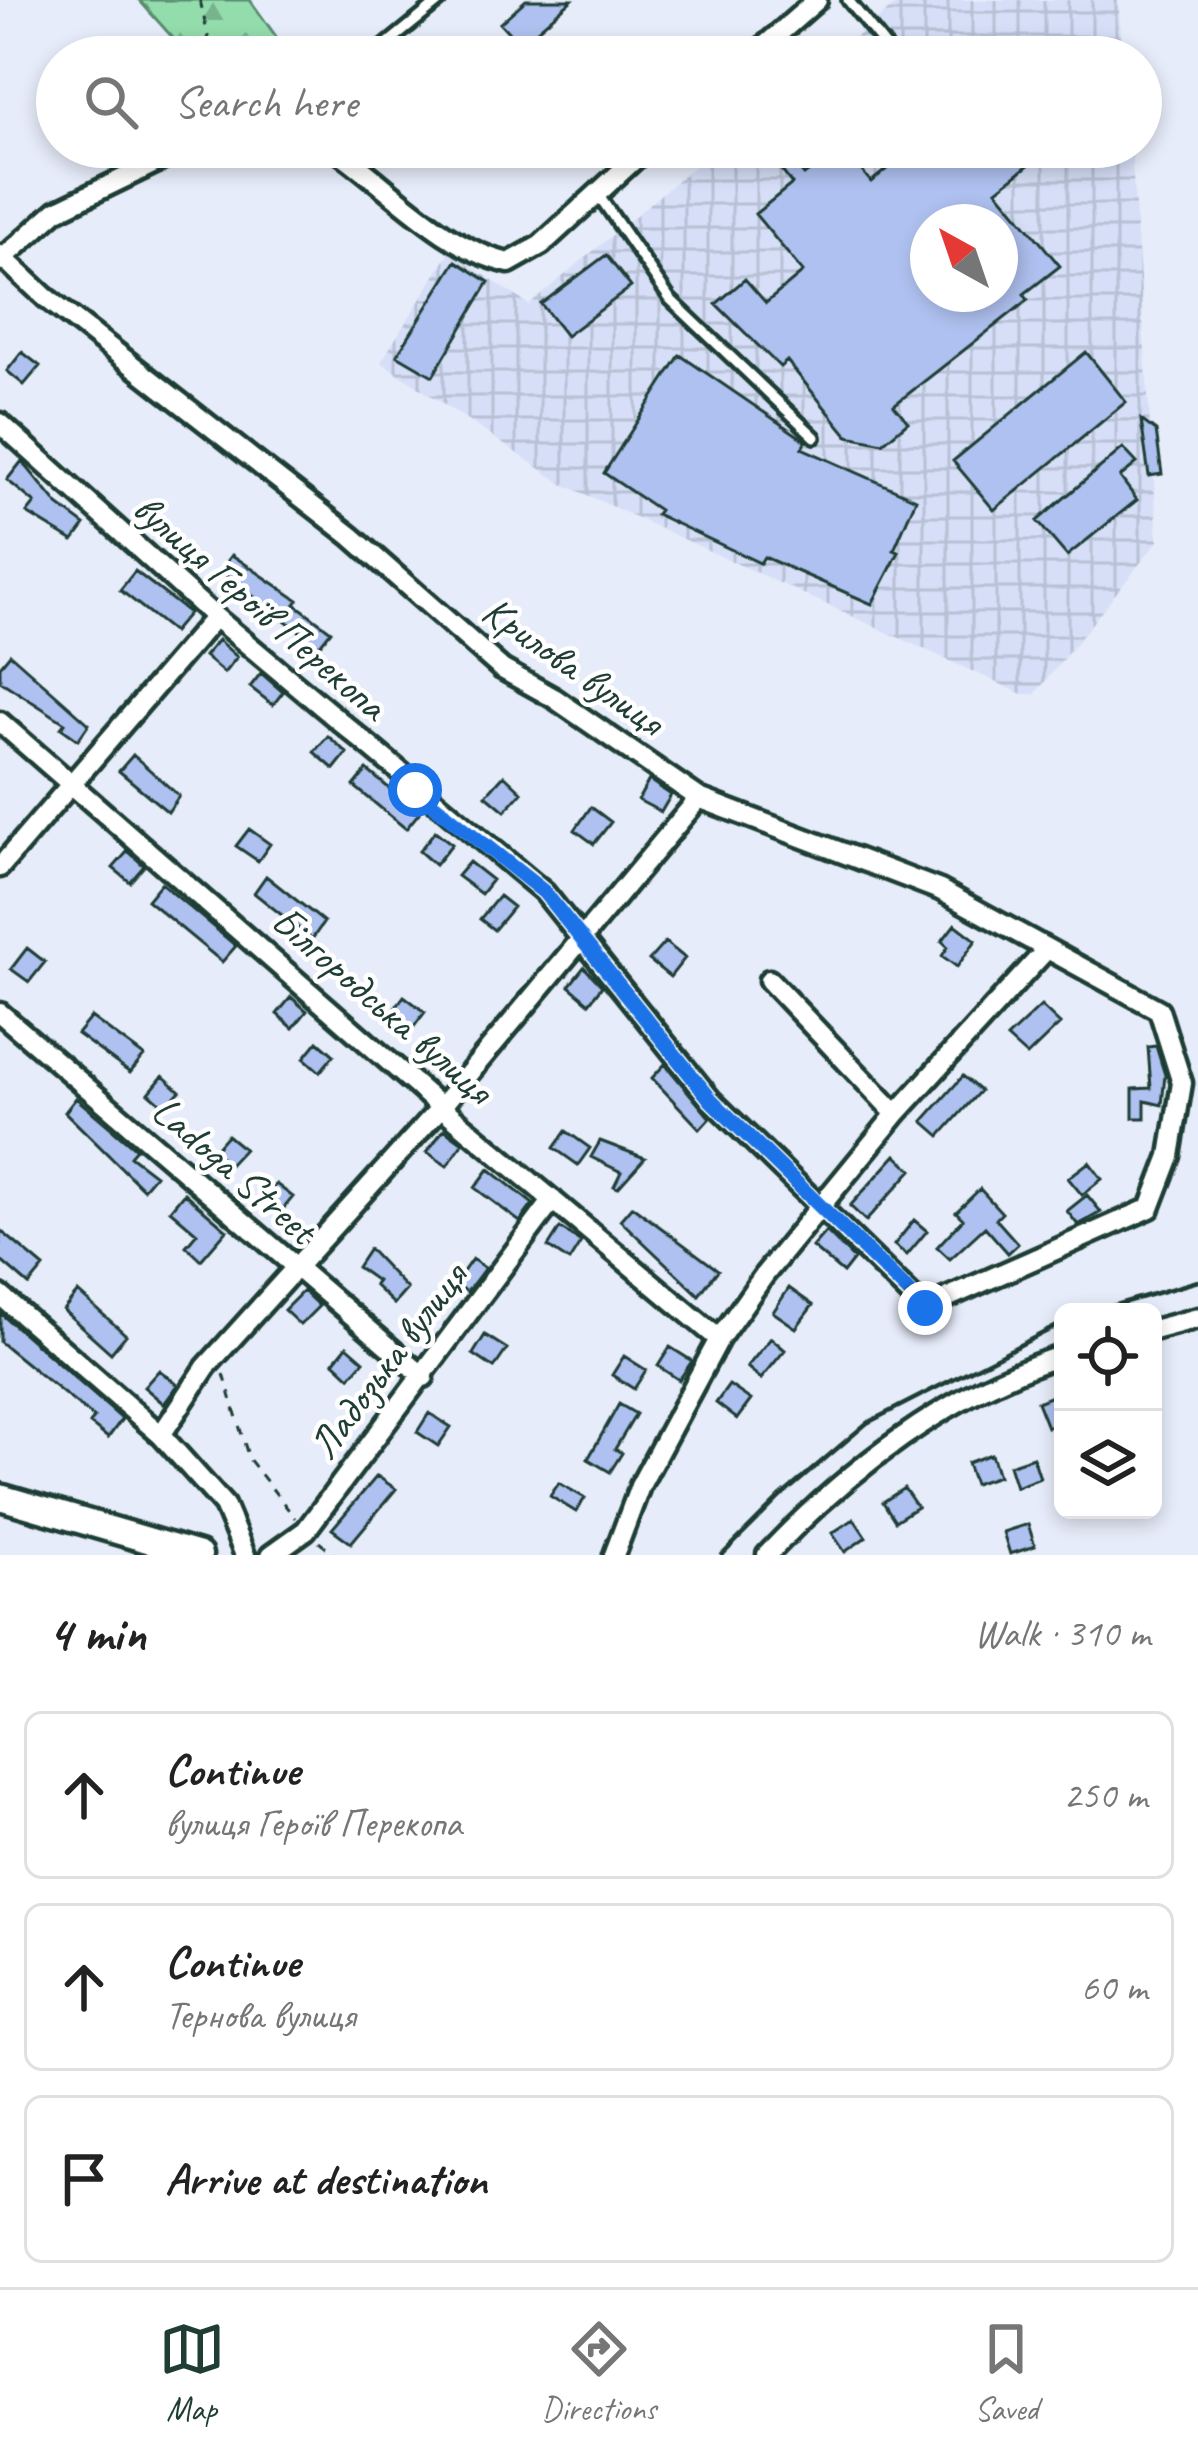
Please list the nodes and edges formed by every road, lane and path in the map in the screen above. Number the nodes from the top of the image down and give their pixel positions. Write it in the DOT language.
graph roads {
  1 [pos="200,0"];
  2 [pos="441,0"];
  3 [pos="818,0"];
  4 [pos="848,0"];
  5 [pos="208,36"];
  6 [pos="397,36"];
  7 [pos="776,36"];
  8 [pos="877,36"];
  9 [pos="145,168"];
  10 [pos="360,168"];
  11 [pos="625,168"];
  12 [pos="597,193"];
  13 [pos="1,258"];
  14 [pos="0,423"];
  15 [pos="815,437"];
  16 [pos="214,617"];
  17 [pos="0,722"];
  18 [pos="70,783"];
  19 [pos="699,798"];
  20 [pos="0,867"];
  21 [pos="581,940"];
  22 [pos="1046,950"];
  23 [pos="769,980"];
  24 [pos="0,1013"];
  25 [pos="441,1107"];
  26 [pos="896,1114"];
  27 [pos="553,1200"];
  28 [pos="819,1208"];
  29 [pos="295,1272"];
  30 [pos="0,1295"];
  31 [pos="1198,1318"];
  32 [pos="1162,1328"];
  33 [pos="718,1339"];
  34 [pos="215,1357"];
  35 [pos="1054,1359"];
  36 [pos="424,1377"];
  37 [pos="161,1435"];
  38 [pos="0,1497"];
  39 [pos="306,1530"];
  40 [pos="199,1555"];
  41 [pos="245,1555"];
  42 [pos="271,1555"];
  43 [pos="335,1555"];
  44 [pos="614,1555"];
  45 [pos="767,1555"];
  1 -- 5 [label="path"];
  2 -- 6 [label="lane"];
  3 -- 7 [label="street"];
  4 -- 8 [label="lane"];
  9 -- 13 [label="street"];
  10 -- 12 [label="street"];
  11 -- 12 [label="street"];
  12 -- 15 [label="lane"];
  13 -- 19 [label="street, Крилова вулиця"];
  14 -- 16 [label="street, вулиця Героїв Перекопа"];
  16 -- 18 [label="street"];
  16 -- 21 [label="street, вулиця Героїв Перекопа"];
  17 -- 18 [label="street, Білгородська вулиця"];
  18 -- 20 [label="street"];
  18 -- 25 [label="street, Білгородська вулиця"];
  19 -- 21 [label="street"];
  19 -- 22 [label="street, Крилова вулиця"];
  21 -- 25 [label="street"];
  21 -- 28 [label="street, вулиця Героїв Перекопа"];
  22 -- 26 [label="street"];
  22 -- 28 [label="street, Крилова вулиця"];
  23 -- 26 [label="street"];
  24 -- 29 [label="street, Ladoga Street"];
  25 -- 27 [label="street, Білгородська вулиця"];
  25 -- 29 [label="street"];
  26 -- 28 [label="street"];
  27 -- 33 [label="street, Білгородська вулиця"];
  27 -- 36 [label="street, Ладозька вулиця"];
  28 -- 33 [label="street"];
  29 -- 34 [label="street"];
  29 -- 36 [label="street, Ladoga Street"];
  30 -- 37 [label="street"];
  31 -- 32 [label="street"];
  33 -- 44 [label="street"];
  34 -- 37 [label="street"];
  34 -- 39 [label="path"];
  35 -- 45 [label="street"];
  36 -- 39 [label="street, Ладозька вулиця"];
  37 -- 41 [label="street"];
  38 -- 40 [label="street"];
  39 -- 42 [label="street, Ладозька вулиця"];
  39 -- 43 [label="path"];
}
